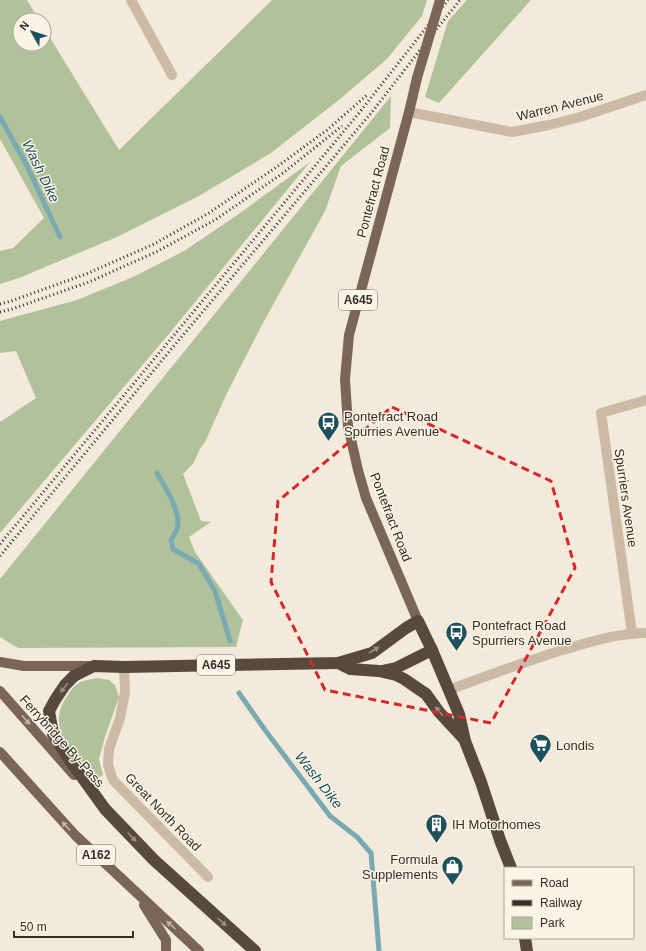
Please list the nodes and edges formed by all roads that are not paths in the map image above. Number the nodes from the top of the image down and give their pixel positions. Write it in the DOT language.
graph roads {
  1 [pos="131,0"];
  2 [pos="440,0"];
  3 [pos="172,75"];
  4 [pos="646,95"];
  5 [pos="409,112"];
  6 [pos="646,400"];
  7 [pos="418,622"];
  8 [pos="632,633"];
  9 [pos="646,633"];
  10 [pos="432,650"];
  11 [pos="0,662"];
  12 [pos="338,663"];
  13 [pos="94,666"];
  14 [pos="124,666"];
  15 [pos="379,671"];
  16 [pos="449,690"];
  17 [pos="0,691"];
  18 [pos="465,741"];
  19 [pos="0,752"];
  20 [pos="105,809"];
  21 [pos="511,867"];
  22 [pos="208,877"];
  23 [pos="136,893"];
  24 [pos="525,939"];
  25 [pos="166,951"];
  26 [pos="200,951"];
  27 [pos="255,951"];
  28 [pos="527,951"];
  1 -- 3 [label="street"];
  2 -- 5 [label="main road, Pontefract Road / A645, bridge"];
  4 -- 5 [label="street, Warren Avenue"];
  5 -- 7 [label="main road, Pontefract Road / A645"];
  6 -- 8 [label="street, Spurriers Avenue"];
  7 -- 10 [label="highway, Pontefract Road / A645"];
  12 -- 7 [label="highway, A645, one-way"];
  8 -- 9 [label="street"];
  8 -- 16 [label="street"];
  10 -- 15 [label="highway, A645"];
  10 -- 16 [label="highway, Pontefract Road / A645"];
  11 -- 13 [label="main road"];
  12 -- 14 [label="highway, A645"];
  12 -- 15 [label="highway, A645"];
  13 -- 14 [label="highway, A645"];
  13 -- 20 [label="highway, one-way"];
  14 -- 22 [label="street, Great North Road"];
  18 -- 15 [label="highway, A645, one-way"];
  16 -- 18 [label="highway, Pontefract Road / A645"];
  17 -- 20 [label="main road, Ferrybridge By-Pass / A162, one-way"];
  18 -- 21 [label="highway, Pontefract Road / A645"];
  23 -- 19 [label="main road, A162, one-way"];
  20 -- 27 [label="highway, A162, one-way"];
  23 -- 25 [label="main road, A162"];
  26 -- 23 [label="main road, A162, one-way"];
  24 -- 28 [label="highway"];
}
